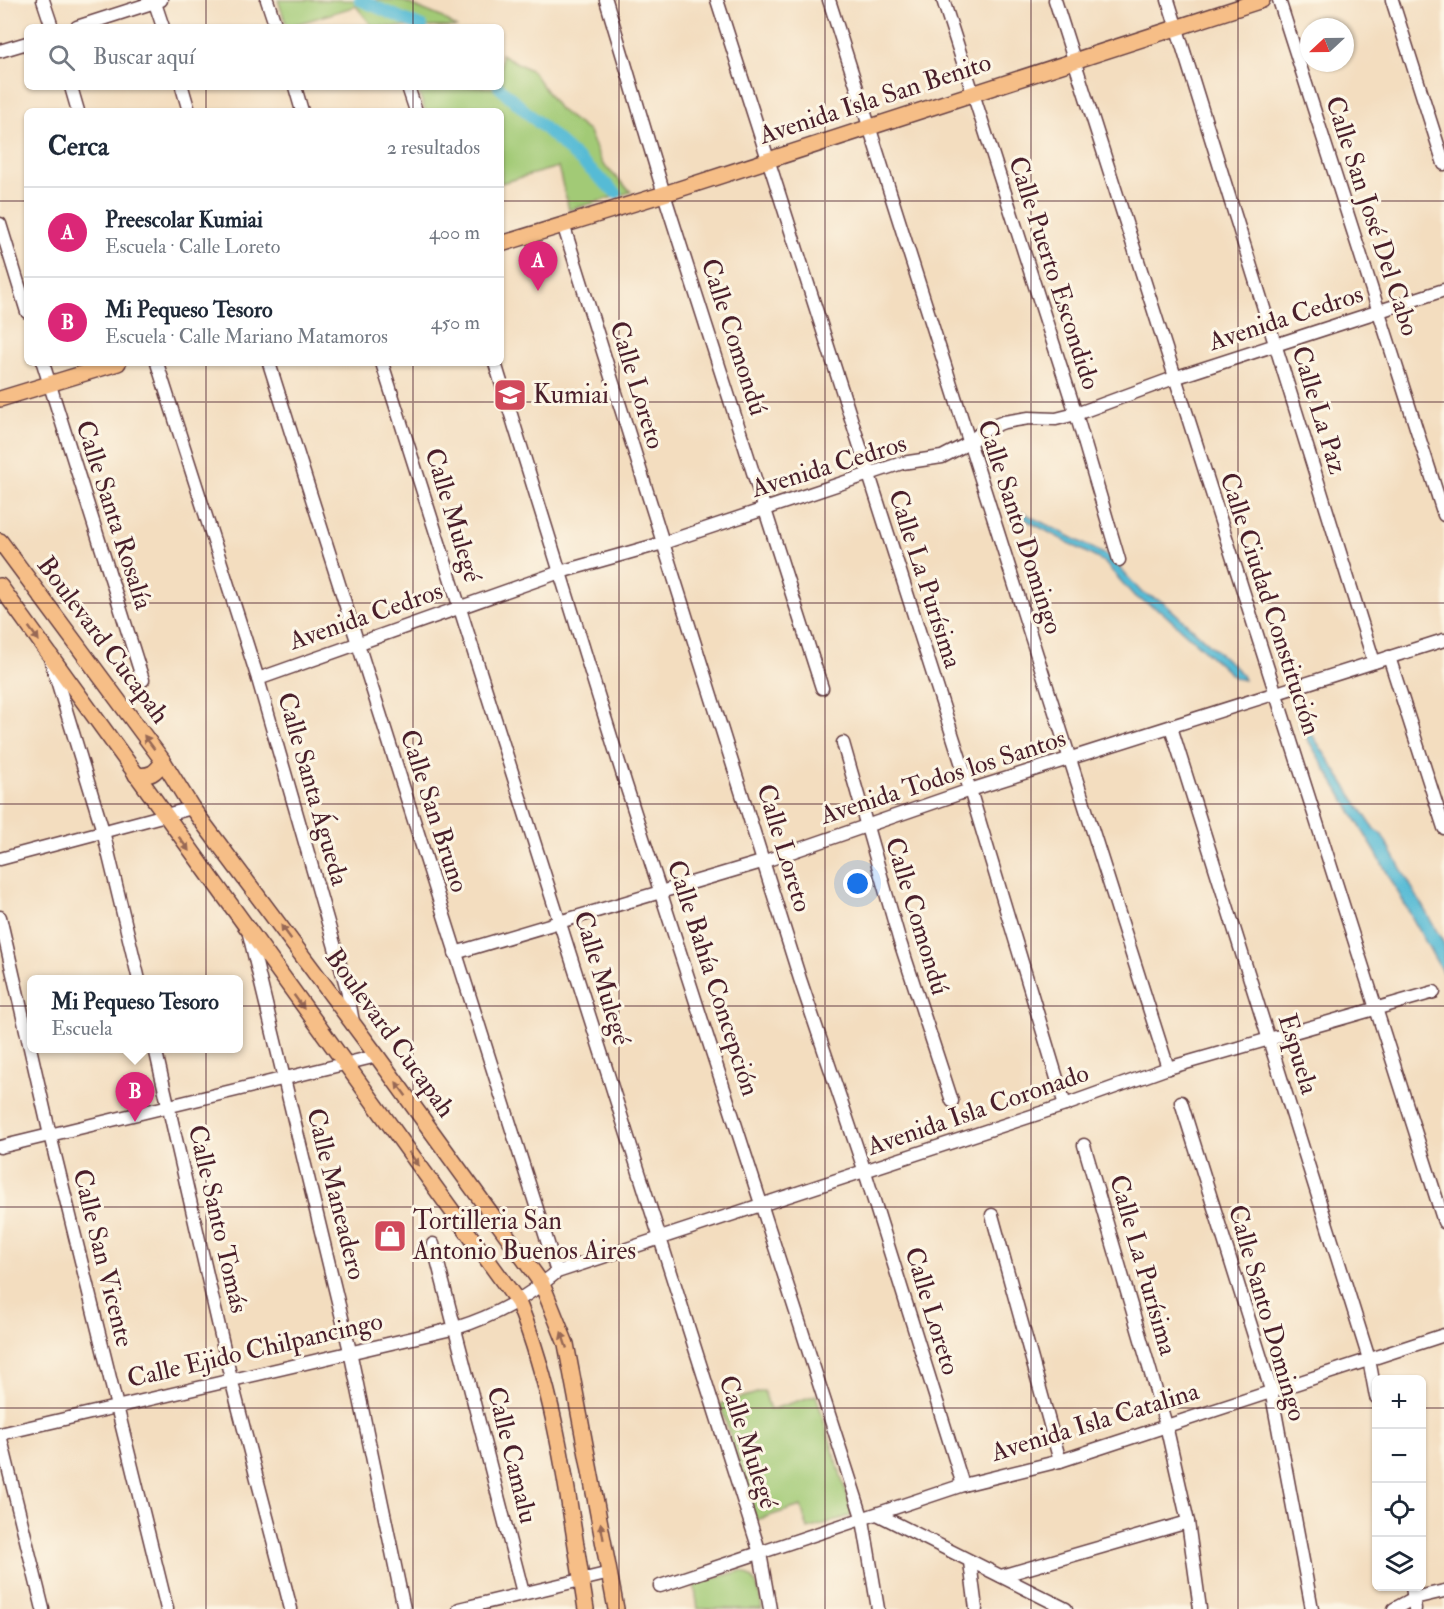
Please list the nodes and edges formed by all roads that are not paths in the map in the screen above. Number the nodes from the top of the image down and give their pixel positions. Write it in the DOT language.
graph roads {
  1 [pos="43,0"];
  2 [pos="267,0"];
  3 [pos="606,0"];
  4 [pos="717,0"];
  5 [pos="829,0"];
  6 [pos="943,0"];
  7 [pos="1055,0"];
  8 [pos="1168,0"];
  9 [pos="1262,0"];
  10 [pos="1279,0"];
  11 [pos="1392,0"];
  12 [pos="156,1"];
  13 [pos="51,24"];
  14 [pos="86,24"];
  15 [pos="162,24"];
  16 [pos="275,24"];
  17 [pos="1176,28"];
  18 [pos="24,44"];
  19 [pos="0,51"];
  20 [pos="1074,61"];
  21 [pos="71,90"];
  22 [pos="183,90"];
  23 [pos="296,90"];
  24 [pos="409,90"];
  25 [pos="972,94"];
  26 [pos="77,108"];
  27 [pos="188,108"];
  28 [pos="301,108"];
  29 [pos="415,108"];
  30 [pos="869,126"];
  31 [pos="767,159"];
  32 [pos="1444,164"];
  33 [pos="664,194"];
  34 [pos="563,224"];
  35 [pos="0,225"];
  36 [pos="504,243"];
  37 [pos="1444,290"];
  38 [pos="24,302"];
  39 [pos="1379,311"];
  40 [pos="1275,345"];
  41 [pos="44,366"];
  42 [pos="108,366"];
  43 [pos="158,366"];
  44 [pos="270,366"];
  45 [pos="383,366"];
  46 [pos="496,366"];
  47 [pos="1174,378"];
  48 [pos="49,383"];
  49 [pos="0,399"];
  50 [pos="1076,414"];
  51 [pos="969,442"];
  52 [pos="867,476"];
  53 [pos="765,508"];
  54 [pos="1444,514"];
  55 [pos="0,541"];
  56 [pos="663,543"];
  57 [pos="1119,560"];
  58 [pos="560,572"];
  59 [pos="0,586"];
  60 [pos="458,608"];
  61 [pos="1444,640"];
  62 [pos="356,642"];
  63 [pos="49,654"];
  64 [pos="1389,657"];
  65 [pos="1374,662"];
  66 [pos="258,679"];
  67 [pos="143,680"];
  68 [pos="822,688"];
  69 [pos="1275,693"];
  70 [pos="1171,727"];
  71 [pos="843,743"];
  72 [pos="1072,758"];
  73 [pos="164,761"];
  74 [pos="136,775"];
  75 [pos="970,790"];
  76 [pos="192,808"];
  77 [pos="163,815"];
  78 [pos="866,826"];
  79 [pos="1444,828"];
  80 [pos="103,831"];
  81 [pos="0,859"];
  82 [pos="765,861"];
  83 [pos="661,890"];
  84 [pos="0,917"];
  85 [pos="560,920"];
  86 [pos="249,932"];
  87 [pos="455,953"];
  88 [pos="138,975"];
  89 [pos="1434,992"];
  90 [pos="1376,1008"];
  91 [pos="353,1023"];
  92 [pos="27,1035"];
  93 [pos="1269,1039"];
  94 [pos="31,1053"];
  95 [pos="156,1053"];
  96 [pos="377,1056"];
  97 [pos="344,1064"];
  98 [pos="1168,1068"];
  99 [pos="284,1078"];
  100 [pos="952,1101"];
  101 [pos="1180,1102"];
  102 [pos="1065,1105"];
  103 [pos="169,1106"];
  104 [pos="50,1135"];
  105 [pos="1084,1144"];
  106 [pos="0,1147"];
  107 [pos="865,1172"];
  108 [pos="763,1203"];
  109 [pos="992,1215"];
  110 [pos="1444,1222"];
  111 [pos="660,1239"];
  112 [pos="433,1244"];
  113 [pos="557,1272"];
  114 [pos="542,1284"];
  115 [pos="518,1302"];
  116 [pos="456,1328"];
  117 [pos="1444,1335"];
  118 [pos="350,1351"];
  119 [pos="1369,1359"];
  120 [pos="1372,1375"];
  121 [pos="231,1379"];
  122 [pos="1271,1390"];
  123 [pos="116,1406"];
  124 [pos="1166,1425"];
  125 [pos="0,1435"];
  126 [pos="1059,1461"];
  127 [pos="963,1485"];
  128 [pos="879,1515"];
  129 [pos="864,1520"];
  130 [pos="1188,1522"];
  131 [pos="760,1553"];
  132 [pos="970,1562"];
  133 [pos="610,1573"];
  134 [pos="1001,1576"];
  135 [pos="581,1579"];
  136 [pos="660,1586"];
  137 [pos="1444,1591"];
  138 [pos="523,1593"];
  139 [pos="1414,1598"];
  140 [pos="43,1609"];
  141 [pos="167,1609"];
  142 [pos="291,1609"];
  143 [pos="404,1609"];
  144 [pos="459,1609"];
  145 [pos="586,1609"];
  146 [pos="616,1609"];
  147 [pos="770,1609"];
  148 [pos="878,1609"];
  149 [pos="976,1609"];
  150 [pos="1066,1609"];
  151 [pos="1200,1609"];
  152 [pos="1312,1609"];
  153 [pos="1394,1609"];
  1 -- 13 [label="street"];
  2 -- 16 [label="street"];
  3 -- 33 [label="street, Calle Comondú"];
  4 -- 31 [label="street, Calle La Purísima"];
  5 -- 30 [label="street, Calle Santo Domingo"];
  6 -- 25 [label="street, Calle Puerto Escondido"];
  7 -- 20 [label="street, Calle Ciudad Constitución"];
  8 -- 17 [label="street, Calle La Paz"];
  9 -- 17 [label="main road, Avenida Isla San Benito"];
  10 -- 39 [label="street, Calle San José Del Cabo"];
  11 -- 32 [label="street"];
  12 -- 14 [label="street"];
  12 -- 15 [label="street"];
  17 -- 20 [label="main road, Avenida Isla San Benito"];
  17 -- 40 [label="street, Calle La Paz"];
  18 -- 19 [label="street"];
  20 -- 25 [label="main road, Avenida Isla San Benito"];
  20 -- 47 [label="street, Calle Ciudad Constitución"];
  21 -- 26 [label="street"];
  22 -- 27 [label="street"];
  23 -- 28 [label="street"];
  24 -- 29 [label="street"];
  25 -- 30 [label="main road, Avenida Isla San Benito"];
  25 -- 50 [label="street, Calle Puerto Escondido"];
  30 -- 31 [label="main road, Avenida Isla San Benito"];
  30 -- 51 [label="street, Calle Santo Domingo"];
  31 -- 33 [label="main road, Avenida Isla San Benito"];
  31 -- 52 [label="street, Calle La Purísima"];
  33 -- 34 [label="main road, Avenida Isla San Benito"];
  33 -- 53 [label="street, Calle Comondú"];
  34 -- 36 [label="main road, Avenida Isla San Benito"];
  34 -- 56 [label="street, Calle Loreto"];
  35 -- 38 [label="street"];
  37 -- 39 [label="street, Avenida Cedros"];
  39 -- 40 [label="street, Avenida Cedros"];
  39 -- 54 [label="street, Calle San José Del Cabo"];
  40 -- 47 [label="street, Avenida Cedros"];
  40 -- 65 [label="street, Calle La Paz"];
  41 -- 48 [label="street, Calle Santa Rosalía"];
  42 -- 48 [label="main road"];
  43 -- 66 [label="street, Calle Santa Águeda"];
  44 -- 62 [label="street, Calle San Bruno"];
  45 -- 60 [label="street, Calle Mulegé"];
  46 -- 58 [label="street, Calle Bahía Concepción"];
  47 -- 50 [label="street, Avenida Cedros"];
  47 -- 69 [label="street, Calle Ciudad Constitución"];
  48 -- 49 [label="main road"];
  48 -- 67 [label="street, Calle Santa Rosalía"];
  50 -- 51 [label="street, Avenida Cedros"];
  50 -- 57 [label="street, Calle Puerto Escondido"];
  51 -- 52 [label="street, Avenida Cedros"];
  51 -- 72 [label="street, Calle Santo Domingo"];
  52 -- 53 [label="street, Avenida Cedros"];
  52 -- 75 [label="street, Calle La Purísima"];
  53 -- 56 [label="street, Avenida Cedros"];
  53 -- 68 [label="street, Calle Comondú"];
  73 -- 55 [label="main road, Boulevard Cucapah, one-way"];
  56 -- 58 [label="street, Avenida Cedros"];
  56 -- 82 [label="street, Calle Loreto"];
  58 -- 60 [label="street, Avenida Cedros"];
  58 -- 83 [label="street, Calle Bahía Concepción"];
  59 -- 63 [label="main road, Boulevard Cucapah, one-way"];
  60 -- 62 [label="street, Avenida Cedros"];
  60 -- 85 [label="street, Calle Mulegé"];
  61 -- 64 [label="street, Avenida Todos los Santos"];
  62 -- 66 [label="street, Avenida Cedros"];
  62 -- 87 [label="street, Calle San Bruno"];
  63 -- 74 [label="main road, Boulevard Cucapah"];
  63 -- 80 [label="street"];
  64 -- 65 [label="street, Avenida Todos los Santos"];
  64 -- 79 [label="street"];
  65 -- 69 [label="street, Avenida Todos los Santos"];
  66 -- 91 [label="street, Calle Santa Águeda"];
  69 -- 70 [label="street, Avenida Todos los Santos"];
  69 -- 90 [label="street, Calle Ciudad Constitución"];
  70 -- 72 [label="street, Avenida Todos los Santos"];
  70 -- 93 [label="street, Espuela"];
  71 -- 78 [label="street, Calle Comondú"];
  72 -- 75 [label="street, Avenida Todos los Santos"];
  72 -- 98 [label="street, Calle Santo Domingo"];
  73 -- 74 [label="main road"];
  73 -- 76 [label="main road, Boulevard Cucapah"];
  74 -- 77 [label="main road, Boulevard Cucapah"];
  75 -- 78 [label="street, Avenida Todos los Santos"];
  75 -- 102 [label="street, Calle La Purísima"];
  76 -- 77 [label="street"];
  91 -- 76 [label="main road, Boulevard Cucapah, one-way"];
  77 -- 80 [label="street"];
  77 -- 86 [label="main road, Boulevard Cucapah, one-way"];
  78 -- 82 [label="street, Avenida Todos los Santos"];
  78 -- 100 [label="street, Calle Comondú"];
  80 -- 81 [label="street"];
  80 -- 88 [label="street"];
  82 -- 83 [label="street, Avenida Todos los Santos"];
  82 -- 107 [label="street, Calle Loreto"];
  83 -- 85 [label="street, Avenida Todos los Santos"];
  83 -- 108 [label="street, Calle Bahía Concepción"];
  84 -- 92 [label="street, Calle San Vicente"];
  85 -- 87 [label="street, Avenida Todos los Santos"];
  85 -- 111 [label="street, Calle Mulegé"];
  86 -- 97 [label="main road, Boulevard Cucapah, one-way"];
  86 -- 99 [label="street, Calle Maneadero"];
  87 -- 113 [label="street, Calle San Bruno"];
  89 -- 90 [label="street, Avenida Isla Coronado"];
  90 -- 93 [label="street, Avenida Isla Coronado"];
  90 -- 110 [label="street, Calle Ciudad Constitución"];
  91 -- 96 [label="main road, Boulevard Cucapah"];
  93 -- 98 [label="street, Avenida Isla Coronado"];
  93 -- 119 [label="street, Espuela"];
  94 -- 104 [label="street, Calle San Vicente"];
  95 -- 103 [label="street, Calle Santo Tomás"];
  96 -- 97 [label="street"];
  114 -- 96 [label="main road, Boulevard Cucapah, one-way"];
  97 -- 99 [label="street"];
  97 -- 115 [label="main road, Boulevard Cucapah, one-way"];
  98 -- 102 [label="street, Avenida Isla Coronado"];
  99 -- 103 [label="street"];
  99 -- 118 [label="street, Calle Maneadero"];
  101 -- 122 [label="street, Calle Santo Domingo"];
  102 -- 107 [label="street, Avenida Isla Coronado"];
  103 -- 104 [label="street"];
  103 -- 121 [label="street, Calle Santo Tomás"];
  104 -- 106 [label="street"];
  104 -- 123 [label="street, Calle San Vicente"];
  105 -- 124 [label="street, Calle La Purísima"];
  107 -- 108 [label="street, Avenida Isla Coronado"];
  107 -- 127 [label="street, Calle Loreto"];
  108 -- 111 [label="street, Avenida Isla Coronado"];
  108 -- 129 [label="street, Calle Bahía Concepción"];
  109 -- 126 [label="street"];
  111 -- 113 [label="street, Avenida Isla Coronado"];
  111 -- 131 [label="street, Calle Mulegé"];
  112 -- 116 [label="street, Calle Camalu"];
  113 -- 114 [label="street, Avenida Isla Coronado"];
  114 -- 115 [label="street, Avenida Isla Coronado"];
  133 -- 114 [label="main road, Boulevard Cucapah, one-way"];
  115 -- 116 [label="street, Calle Ejido Chilpancingo"];
  115 -- 135 [label="main road, Boulevard Cucapah"];
  116 -- 118 [label="street, Calle Ejido Chilpancingo"];
  116 -- 138 [label="street, Calle Camalu"];
  117 -- 119 [label="street, Avenida Isla Catalina"];
  118 -- 121 [label="street, Calle Ejido Chilpancingo"];
  118 -- 143 [label="street, Calle Maneadero"];
  119 -- 120 [label="street, Espuela"];
  119 -- 122 [label="street, Avenida Isla Catalina"];
  121 -- 123 [label="street, Calle Ejido Chilpancingo"];
  121 -- 142 [label="street, Calle Santo Tomás"];
  122 -- 124 [label="street, Avenida Isla Catalina"];
  122 -- 152 [label="street, Calle Santo Domingo"];
  123 -- 125 [label="street, Calle Ejido Chilpancingo"];
  123 -- 141 [label="street, Calle San Vicente"];
  124 -- 126 [label="street, Avenida Isla Catalina"];
  124 -- 130 [label="street, Calle La Purísima"];
  125 -- 140 [label="street"];
  126 -- 127 [label="street, Avenida Isla Catalina"];
  127 -- 128 [label="street, Avenida Isla Catalina"];
  128 -- 129 [label="street, Avenida Isla Catalina"];
  128 -- 132 [label="street"];
  129 -- 131 [label="street, Avenida Isla Catalina"];
  129 -- 148 [label="street, Calle Bahía Concepción"];
  130 -- 134 [label="street"];
  130 -- 151 [label="street, Calle La Purísima"];
  131 -- 136 [label="street, Avenida Isla Catalina"];
  131 -- 147 [label="street, Calle Mulegé"];
  132 -- 134 [label="street"];
  132 -- 149 [label="street"];
  133 -- 135 [label="street"];
  133 -- 146 [label="main road, Boulevard Cucapah"];
  134 -- 150 [label="street"];
  135 -- 138 [label="street"];
  135 -- 145 [label="main road, Boulevard Cucapah"];
  137 -- 139 [label="street"];
  138 -- 144 [label="street"];
  139 -- 153 [label="street"];
}
